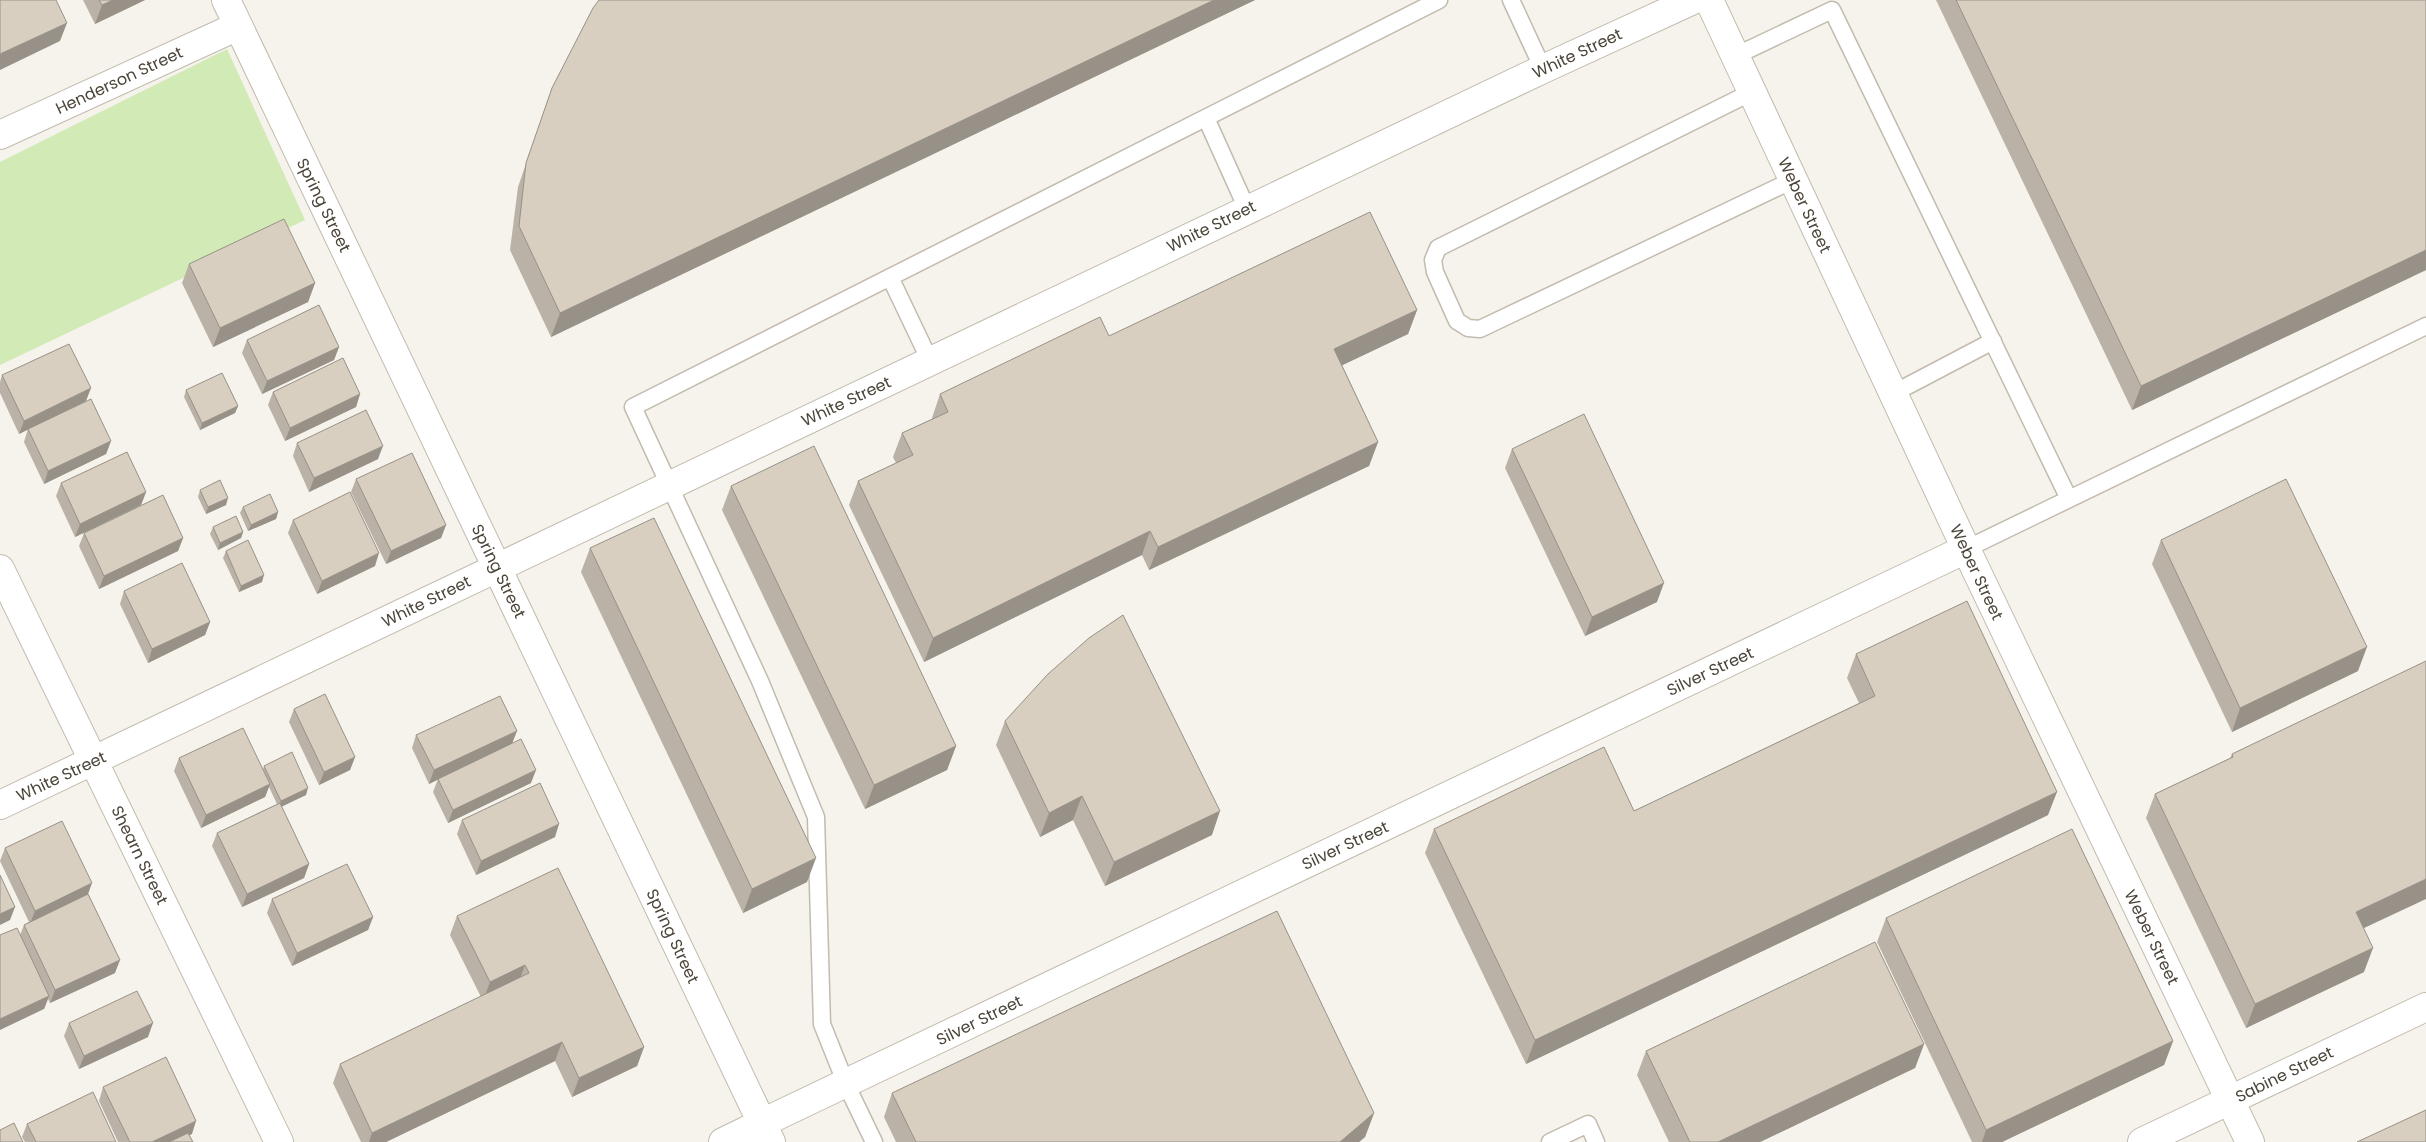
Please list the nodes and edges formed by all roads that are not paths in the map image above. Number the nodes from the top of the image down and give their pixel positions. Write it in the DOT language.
graph roads {
  1 [pos="226,0"];
  2 [pos="1439,0"];
  3 [pos="1510,0"];
  4 [pos="1693,0"];
  5 [pos="1709,0"];
  6 [pos="238,26"];
  7 [pos="1735,56"];
  8 [pos="1542,69"];
  9 [pos="1752,92"];
  10 [pos="1206,118"];
  11 [pos="0,135"];
  12 [pos="1793,180"];
  13 [pos="1247,209"];
  14 [pos="890,277"];
  15 [pos="2426,326"];
  16 [pos="1992,341"];
  17 [pos="930,361"];
  18 [pos="1894,393"];
  19 [pos="669,485"];
  20 [pos="2069,499"];
  21 [pos="1966,549"];
  22 [pos="497,567"];
  23 [pos="0,569"];
  24 [pos="94,760"];
  25 [pos="0,805"];
  26 [pos="2426,1006"];
  27 [pos="846,1084"];
  28 [pos="2230,1100"];
  29 [pos="766,1133"];
  30 [pos="279,1142"];
  31 [pos="724,1142"];
  32 [pos="874,1142"];
  33 [pos="1550,1142"];
  34 [pos="1596,1142"];
  35 [pos="2142,1142"];
  36 [pos="2250,1142"];
  1 -- 6 [label="street, Spring Street"];
  2 -- 10 [label="lane"];
  3 -- 8 [label="lane"];
  4 -- 8 [label="street, White Street"];
  5 -- 7 [label="street, Weber Street"];
  6 -- 11 [label="street, Henderson Street"];
  6 -- 22 [label="street, Spring Street"];
  7 -- 9 [label="street, Weber Street"];
  7 -- 16 [label="lane"];
  8 -- 13 [label="street, White Street"];
  9 -- 12 [label="street, Weber Street"];
  9 -- 12 [label="lane"];
  10 -- 13 [label="lane"];
  10 -- 14 [label="lane"];
  12 -- 18 [label="street, Weber Street"];
  13 -- 17 [label="street, White Street"];
  14 -- 17 [label="lane"];
  14 -- 19 [label="lane"];
  15 -- 20 [label="lane"];
  16 -- 18 [label="lane"];
  16 -- 20 [label="lane"];
  17 -- 19 [label="street, White Street"];
  18 -- 21 [label="street, Weber Street"];
  19 -- 22 [label="street, White Street"];
  19 -- 27 [label="lane"];
  20 -- 21 [label="lane"];
  21 -- 27 [label="street, Silver Street"];
  21 -- 28 [label="street, Weber Street"];
  22 -- 24 [label="street, White Street"];
  22 -- 29 [label="street, Spring Street"];
  23 -- 24 [label="street, Shearn Street"];
  24 -- 25 [label="street, White Street"];
  24 -- 30 [label="street, Shearn Street"];
  26 -- 28 [label="street, Sabine Street"];
  27 -- 29 [label="street, Silver Street"];
  27 -- 32 [label="lane"];
  28 -- 35 [label="street, Sabine Street"];
  28 -- 36 [label="street, Weber Street"];
  29 -- 31 [label="street, Silver Street"];
  33 -- 34 [label="lane"];
}
